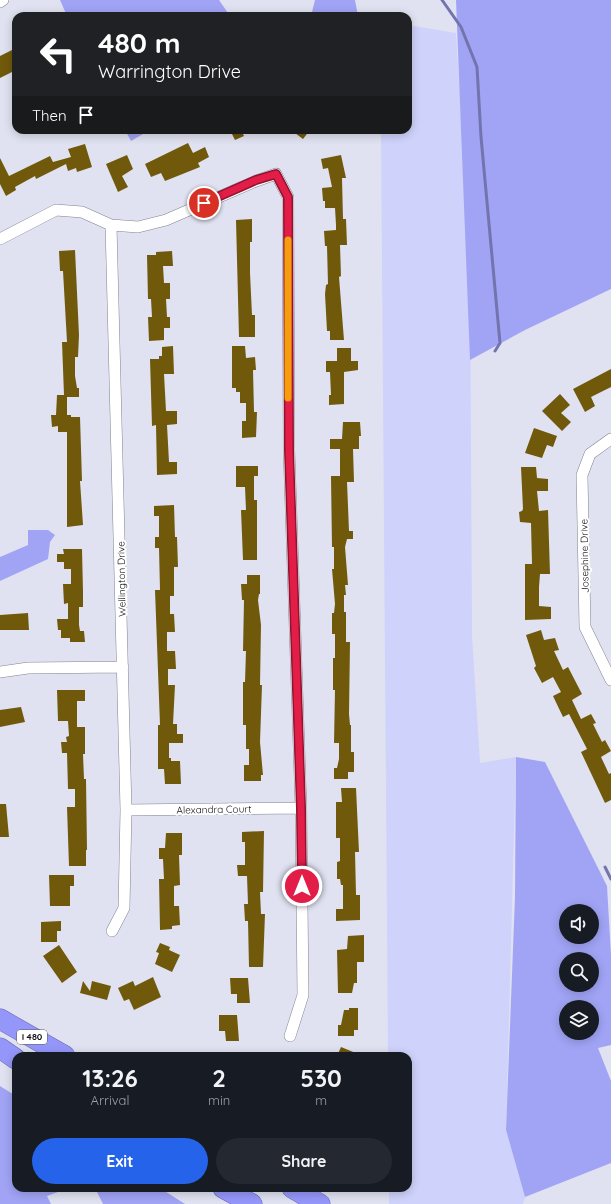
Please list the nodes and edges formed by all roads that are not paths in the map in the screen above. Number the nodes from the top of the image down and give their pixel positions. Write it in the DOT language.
graph roads {
  1 [pos="3,0"];
  2 [pos="0,2"];
  3 [pos="111,225"];
  4 [pos="0,239"];
  5 [pos="611,439"];
  6 [pos="123,667"];
  7 [pos="0,672"];
  8 [pos="611,680"];
  9 [pos="301,808"];
  10 [pos="126,810"];
  11 [pos="112,931"];
  12 [pos="0,1019"];
  13 [pos="290,1036"];
  14 [pos="0,1048"];
  15 [pos="58,1052"];
  16 [pos="12,1056"];
  17 [pos="230,1192"];
  18 [pos="299,1192"];
  19 [pos="252,1204"];
  20 [pos="320,1204"];
  1 -- 2 [label="street"];
  3 -- 4 [label="street"];
  3 -- 6 [label="street, Wellington Drive"];
  3 -- 9 [label="street"];
  5 -- 8 [label="street, Josephine Drive"];
  6 -- 7 [label="street"];
  6 -- 10 [label="street, Wellington Drive"];
  9 -- 10 [label="street, Alexandra Court"];
  9 -- 13 [label="street"];
  10 -- 11 [label="street, Wellington Drive"];
  12 -- 15 [label="highway, I 480"];
  14 -- 16 [label="highway, I 480"];
  17 -- 19 [label="highway"];
  18 -- 20 [label="highway"];
}
